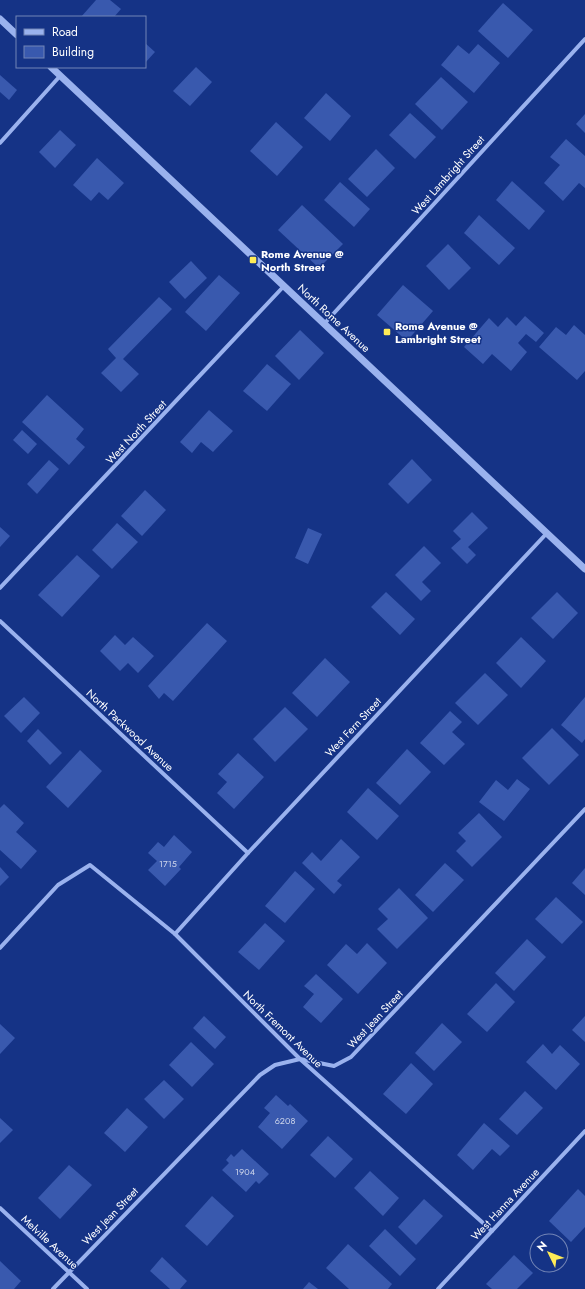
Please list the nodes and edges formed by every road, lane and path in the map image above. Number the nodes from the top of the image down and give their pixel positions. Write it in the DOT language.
graph roads {
  1 [pos="0,19"];
  2 [pos="16,34"];
  3 [pos="585,39"];
  4 [pos="52,68"];
  5 [pos="60,76"];
  6 [pos="0,144"];
  7 [pos="284,286"];
  8 [pos="324,324"];
  9 [pos="547,533"];
  10 [pos="585,569"];
  11 [pos="0,588"];
  12 [pos="0,621"];
  13 [pos="585,809"];
  14 [pos="248,853"];
  15 [pos="175,934"];
  16 [pos="0,948"];
  17 [pos="300,1058"];
  18 [pos="585,1131"];
  19 [pos="0,1208"];
  20 [pos="492,1231"];
  21 [pos="69,1271"];
  22 [pos="53,1289"];
  23 [pos="87,1289"];
  24 [pos="438,1289"];
  1 -- 2 [label="street"];
  3 -- 8 [label="street, West Lambright Street"];
  4 -- 5 [label="street, North Rome Avenue"];
  5 -- 6 [label="street"];
  5 -- 7 [label="street, North Rome Avenue"];
  7 -- 8 [label="street, North Rome Avenue"];
  7 -- 11 [label="street, West North Street"];
  8 -- 9 [label="street, North Rome Avenue"];
  9 -- 10 [label="street, North Rome Avenue"];
  9 -- 14 [label="street, West Fern Street"];
  12 -- 14 [label="street, North Packwood Avenue"];
  13 -- 17 [label="street, West Jean Street"];
  14 -- 15 [label="street, West Fern Street"];
  15 -- 16 [label="street, North Fremont Avenue"];
  15 -- 17 [label="street, North Fremont Avenue"];
  17 -- 20 [label="street, North Fremont Avenue"];
  17 -- 21 [label="street, West Jean Street"];
  18 -- 20 [label="street, West Hanna Avenue"];
  19 -- 21 [label="street, Melville Avenue"];
  20 -- 24 [label="street, West Hanna Avenue"];
  21 -- 22 [label="street, West Jean Street"];
  21 -- 23 [label="street, Melville Avenue"];
}
